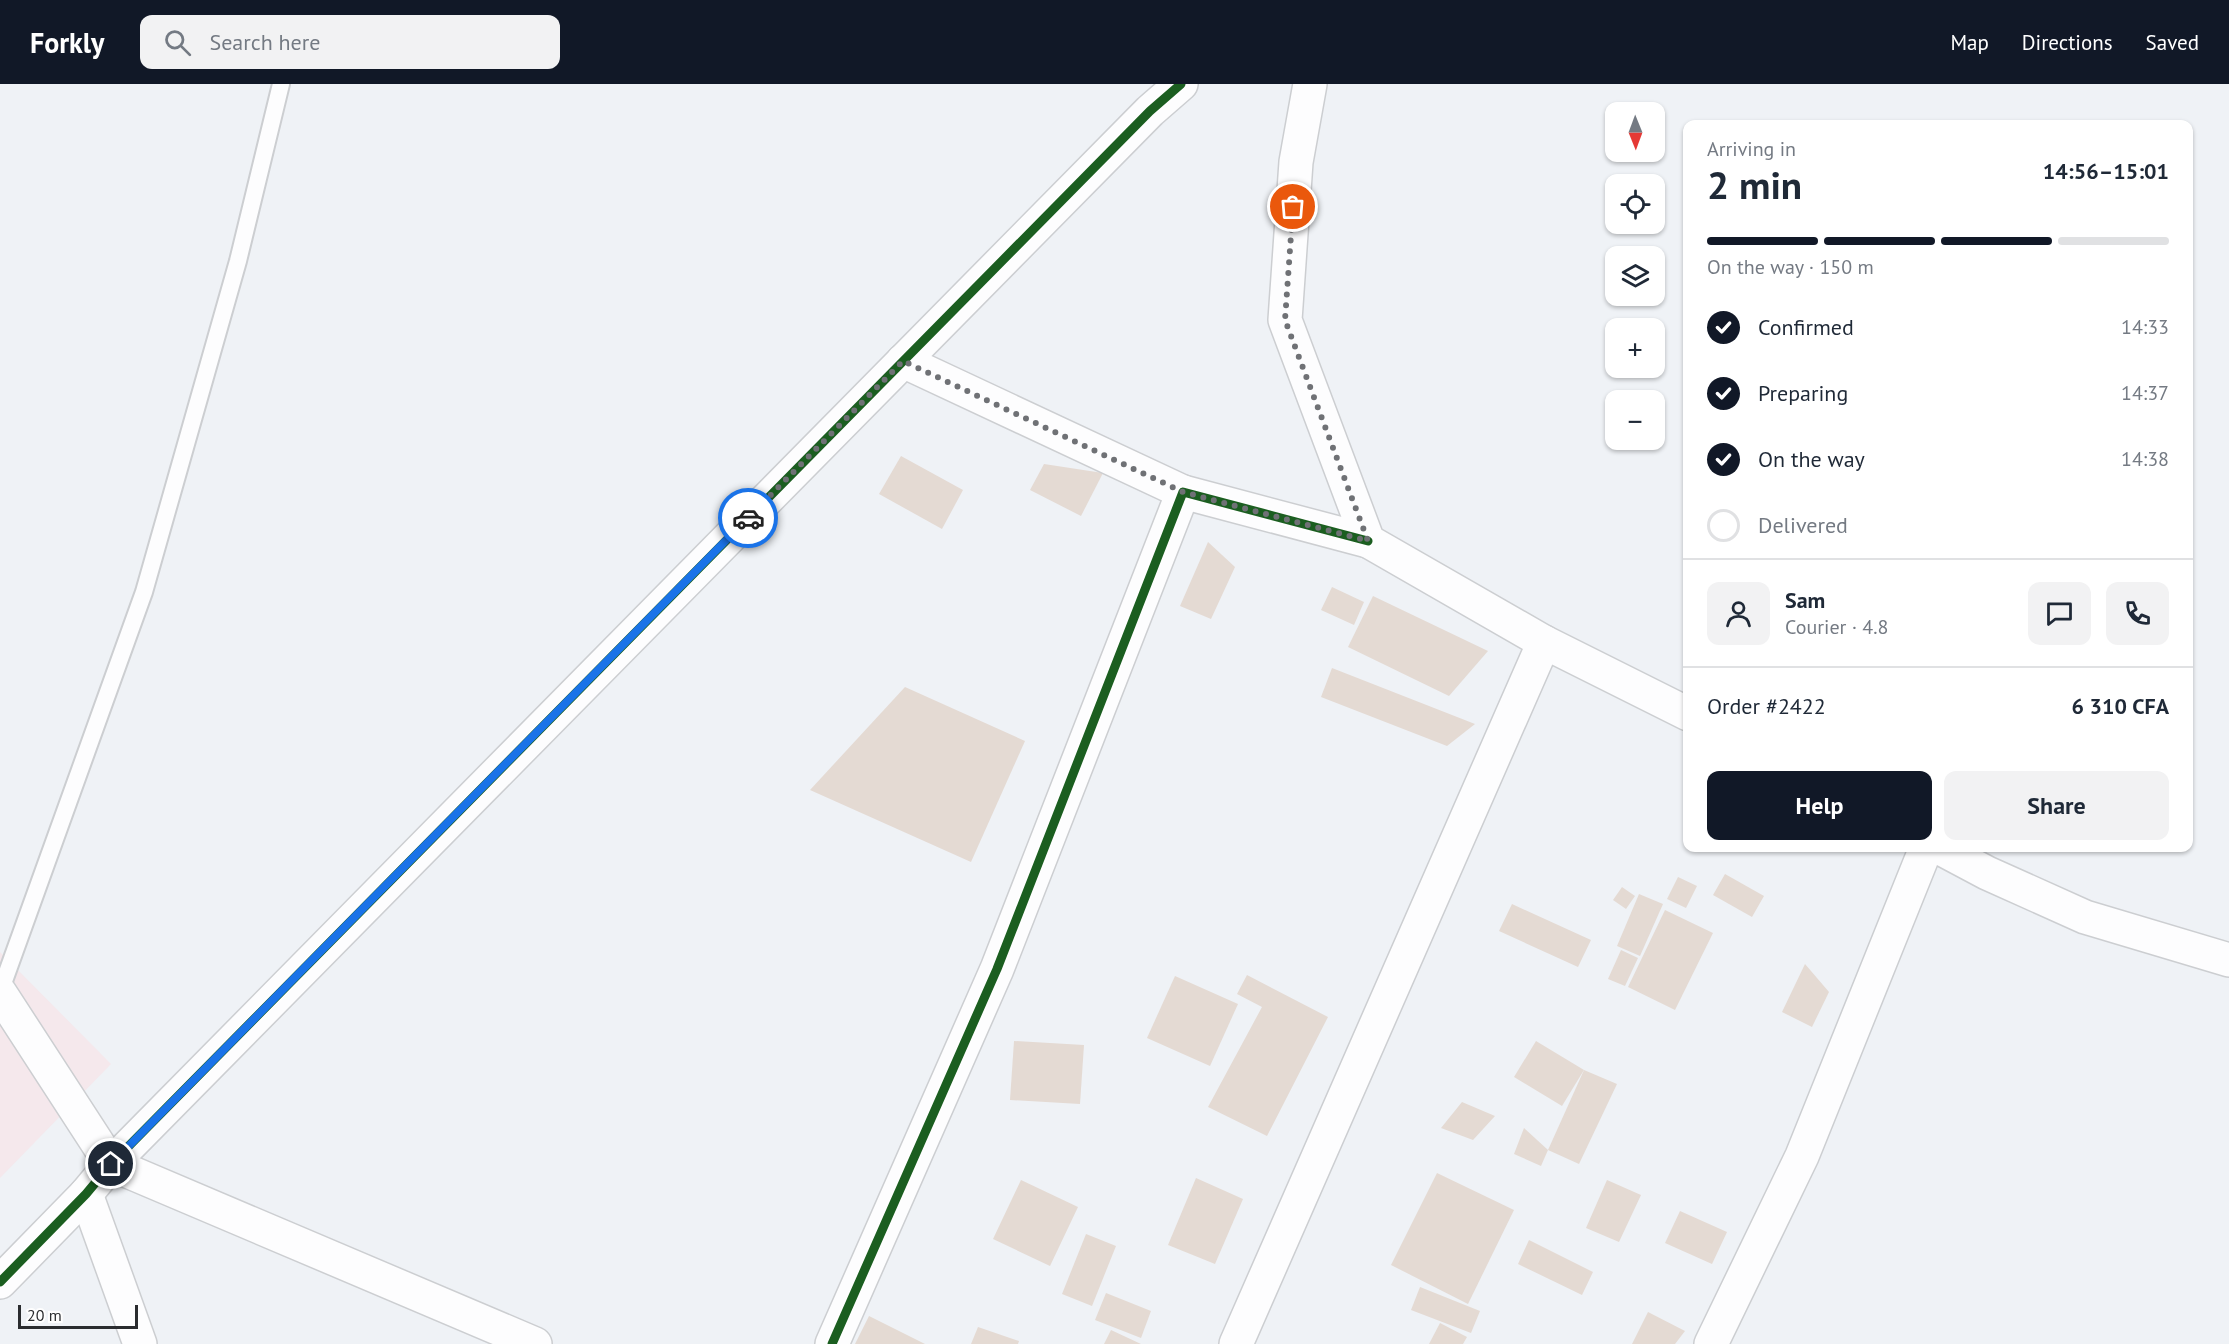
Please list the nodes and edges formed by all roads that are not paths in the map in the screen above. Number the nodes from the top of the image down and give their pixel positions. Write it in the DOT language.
graph roads {
  1 [pos="281,84"];
  2 [pos="1181,84"];
  3 [pos="1310,84"];
  4 [pos="903,361"];
  5 [pos="1183,492"];
  6 [pos="1368,541"];
  7 [pos="1545,642"];
  8 [pos="1683,711"];
  9 [pos="1924,852"];
  10 [pos="1948,852"];
  11 [pos="2229,960"];
  12 [pos="0,993"];
  13 [pos="111,1164"];
  14 [pos="86,1194"];
  15 [pos="0,1282"];
  16 [pos="140,1344"];
  17 [pos="535,1344"];
  18 [pos="832,1344"];
  19 [pos="1236,1344"];
  20 [pos="1711,1344"];
  1 -- 12 [label="lane"];
  2 -- 4 [label="street"];
  3 -- 6 [label="street"];
  4 -- 5 [label="street"];
  4 -- 13 [label="street"];
  5 -- 6 [label="street"];
  5 -- 18 [label="street"];
  6 -- 7 [label="street"];
  7 -- 8 [label="street"];
  7 -- 19 [label="street"];
  9 -- 20 [label="street"];
  10 -- 11 [label="street"];
  12 -- 13 [label="street"];
  13 -- 14 [label="street"];
  13 -- 17 [label="street"];
  14 -- 15 [label="street"];
  14 -- 16 [label="street"];
}
